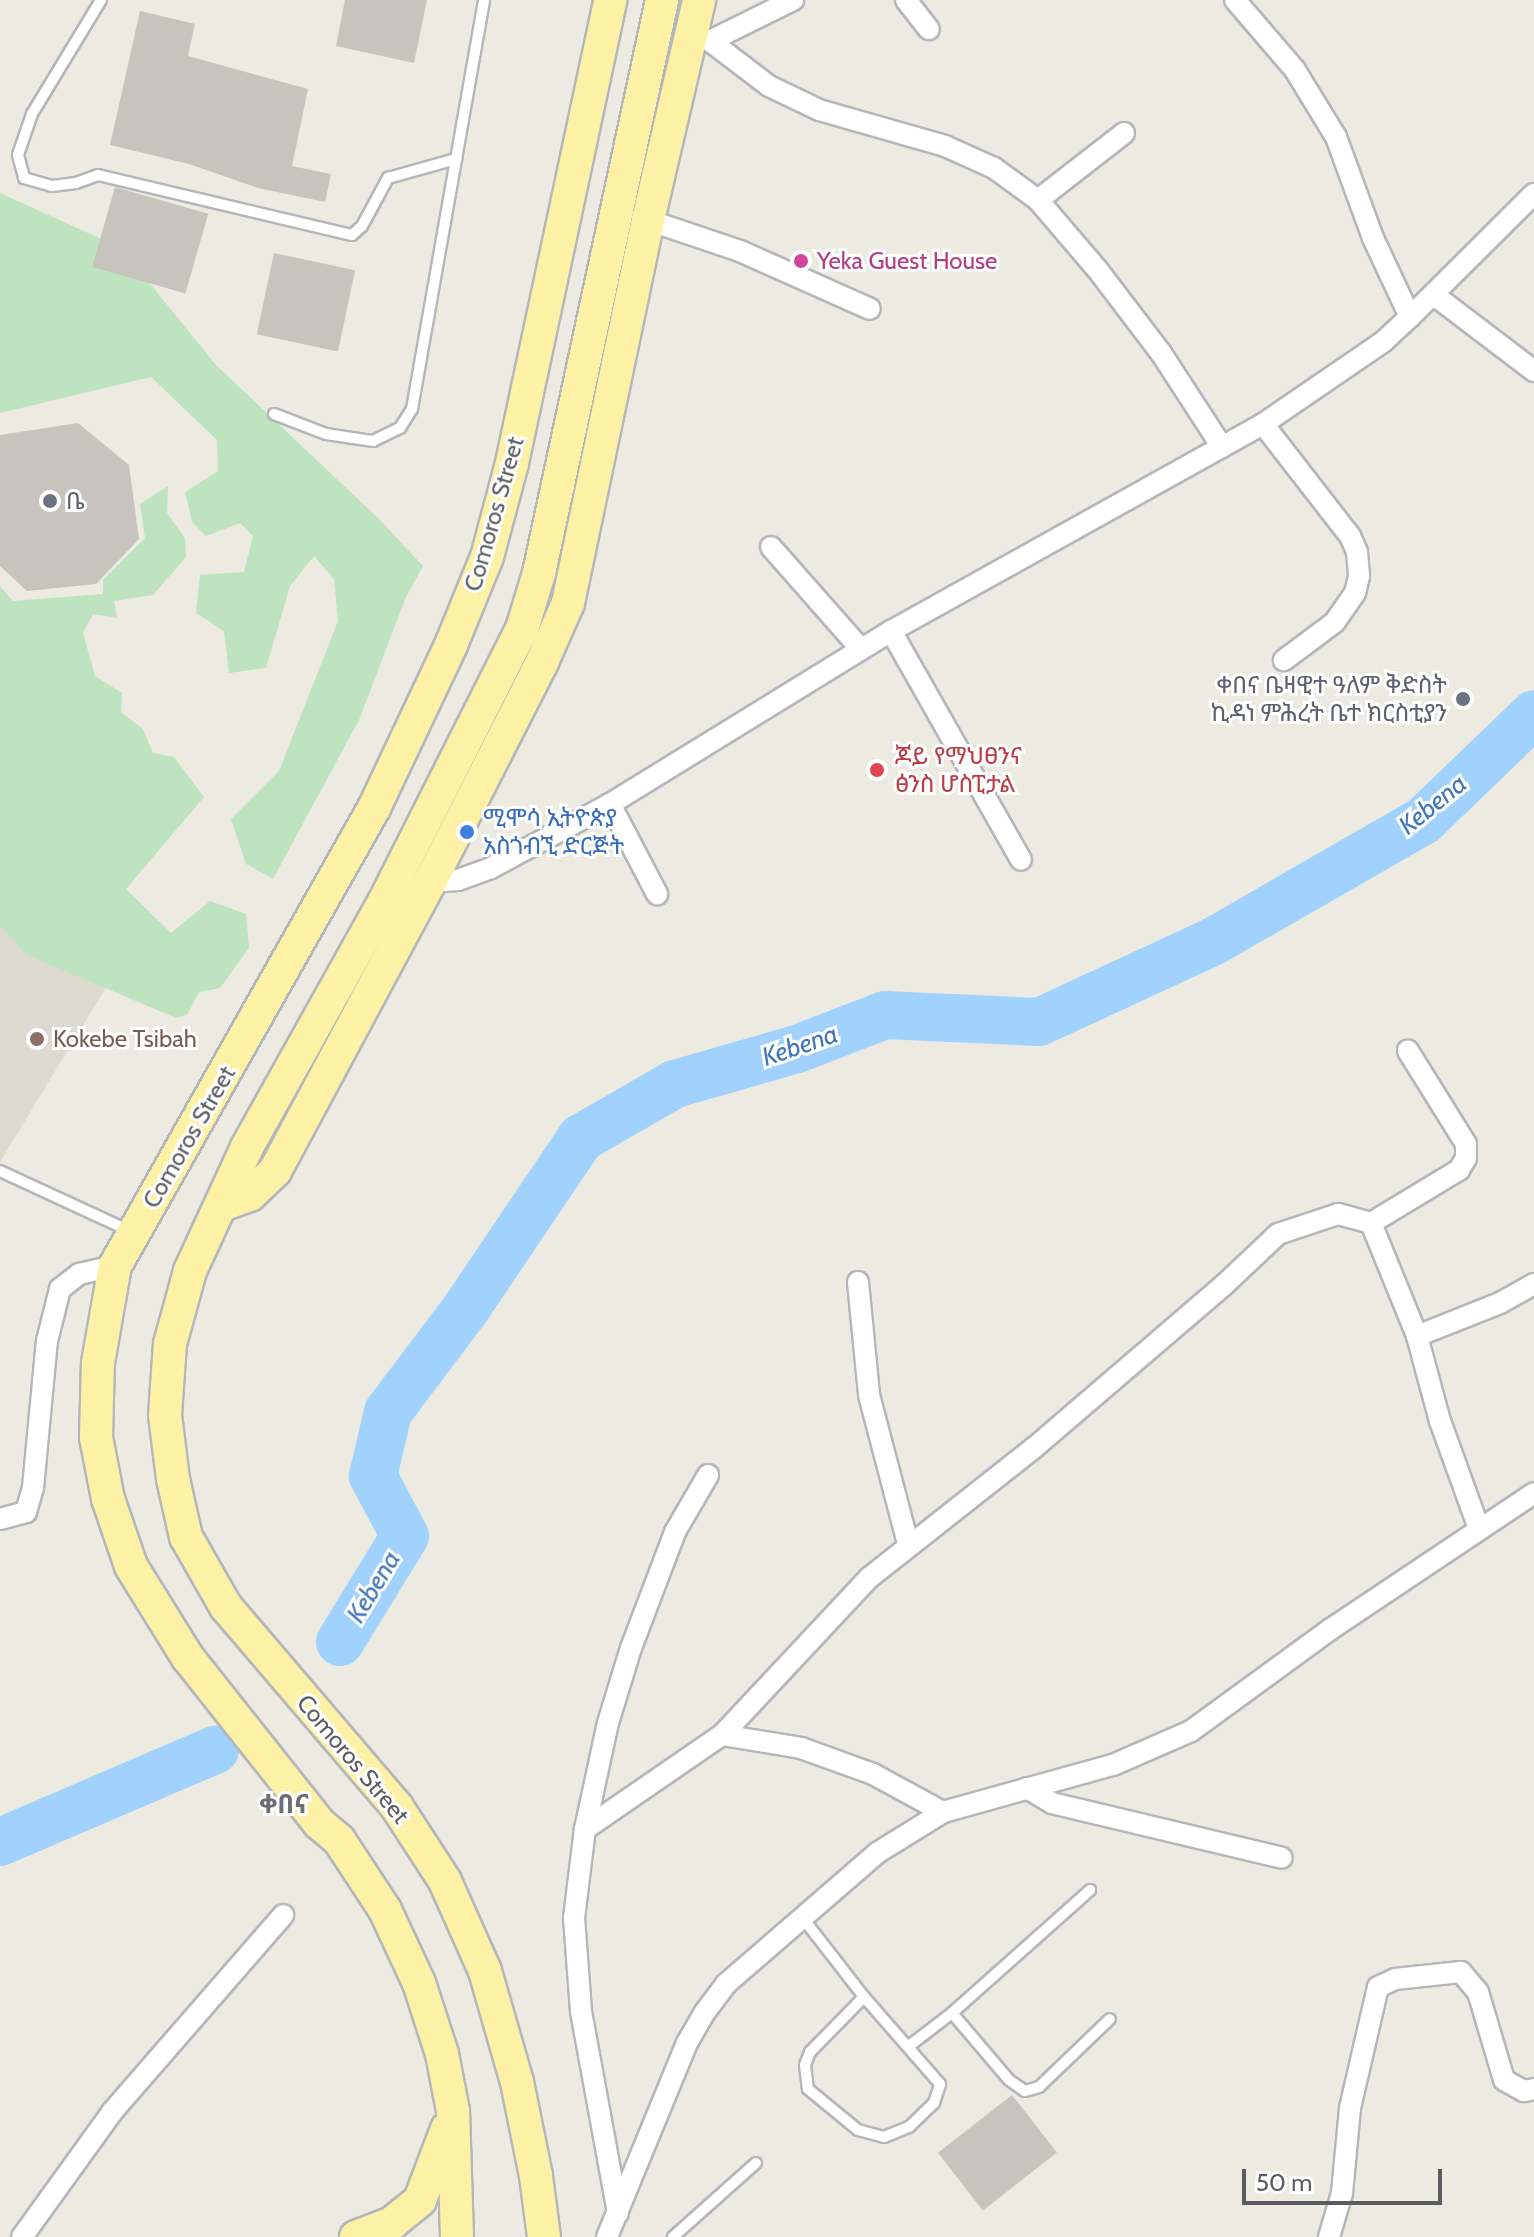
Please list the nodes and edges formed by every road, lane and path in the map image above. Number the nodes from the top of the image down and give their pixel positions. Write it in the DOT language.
graph roads {
  1 [pos="101,0"];
  2 [pos="484,0"];
  3 [pos="610,0"];
  4 [pos="662,0"];
  5 [pos="699,0"];
  6 [pos="793,0"];
  7 [pos="906,0"];
  8 [pos="1245,3"];
  9 [pos="929,29"];
  10 [pos="701,38"];
  11 [pos="1124,133"];
  12 [pos="456,159"];
  13 [pos="1534,194"];
  14 [pos="1038,200"];
  15 [pos="648,220"];
  16 [pos="1434,295"];
  17 [pos="870,309"];
  18 [pos="1410,317"];
  19 [pos="1534,371"];
  20 [pos="274,414"];
  21 [pos="1263,424"];
  22 [pos="1222,447"];
  23 [pos="771,547"];
  24 [pos="891,631"];
  25 [pos="861,649"];
  26 [pos="1284,660"];
  27 [pos="610,804"];
  28 [pos="1021,860"];
  29 [pos="430,882"];
  30 [pos="657,894"];
  31 [pos="1408,1051"];
  32 [pos="0,1171"];
  33 [pos="222,1205"];
  34 [pos="1371,1223"];
  35 [pos="135,1234"];
  36 [pos="115,1266"];
  37 [pos="858,1282"];
  38 [pos="1534,1284"];
  39 [pos="1417,1336"];
  40 [pos="708,1475"];
  41 [pos="1534,1493"];
  42 [pos="0,1519"];
  43 [pos="1479,1529"];
  44 [pos="908,1544"];
  45 [pos="722,1735"];
  46 [pos="1027,1788"];
  47 [pos="943,1812"];
  48 [pos="585,1829"];
  49 [pos="1282,1858"];
  50 [pos="1090,1890"];
  51 [pos="283,1915"];
  52 [pos="802,1917"];
  53 [pos="864,1997"];
  54 [pos="952,2013"];
  55 [pos="1110,2019"];
  56 [pos="909,2046"];
  57 [pos="1534,2089"];
  58 [pos="453,2111"];
  59 [pos="756,2163"];
  60 [pos="618,2213"];
  61 [pos="22,2237"];
  62 [pos="356,2237"];
  63 [pos="457,2237"];
  64 [pos="544,2237"];
  65 [pos="607,2237"];
  66 [pos="673,2237"];
  67 [pos="1329,2237"];
  1 -- 12 [label="lane"];
  2 -- 12 [label="lane"];
  3 -- 35 [label="main road, Comoros Street"];
  4 -- 33 [label="main road, Comoros Street"];
  5 -- 10 [label="main road"];
  6 -- 10 [label="street"];
  7 -- 9 [label="street"];
  8 -- 18 [label="street"];
  10 -- 14 [label="street"];
  10 -- 15 [label="main road"];
  11 -- 14 [label="street"];
  12 -- 20 [label="lane"];
  13 -- 16 [label="street"];
  14 -- 22 [label="street"];
  15 -- 17 [label="street"];
  15 -- 29 [label="main road"];
  16 -- 18 [label="street"];
  16 -- 19 [label="street"];
  18 -- 21 [label="street"];
  21 -- 22 [label="street"];
  21 -- 26 [label="street"];
  22 -- 24 [label="street"];
  23 -- 25 [label="street"];
  24 -- 25 [label="street"];
  24 -- 28 [label="street"];
  25 -- 27 [label="street"];
  27 -- 29 [label="street"];
  27 -- 30 [label="street"];
  29 -- 33 [label="main road"];
  31 -- 34 [label="street"];
  32 -- 35 [label="lane"];
  33 -- 64 [label="main road, Comoros Street"];
  34 -- 39 [label="street"];
  34 -- 44 [label="street"];
  35 -- 36 [label="main road, Comoros Street"];
  36 -- 42 [label="street"];
  36 -- 58 [label="main road, Comoros Street"];
  37 -- 44 [label="street"];
  38 -- 39 [label="street"];
  39 -- 43 [label="street"];
  40 -- 48 [label="street"];
  41 -- 43 [label="street"];
  43 -- 46 [label="street"];
  44 -- 45 [label="street"];
  45 -- 47 [label="street"];
  45 -- 48 [label="street"];
  46 -- 47 [label="street"];
  46 -- 49 [label="street"];
  47 -- 52 [label="street"];
  48 -- 60 [label="street"];
  50 -- 54 [label="lane"];
  51 -- 61 [label="street"];
  52 -- 53 [label="lane"];
  52 -- 60 [label="street"];
  53 -- 56 [label="lane"];
  53 -- 56 [label="lane"];
  54 -- 55 [label="lane"];
  54 -- 56 [label="lane"];
  57 -- 67 [label="street"];
  58 -- 62 [label="main road"];
  58 -- 63 [label="main road, Comoros Street"];
  59 -- 66 [label="lane"];
  60 -- 65 [label="street"];
}
